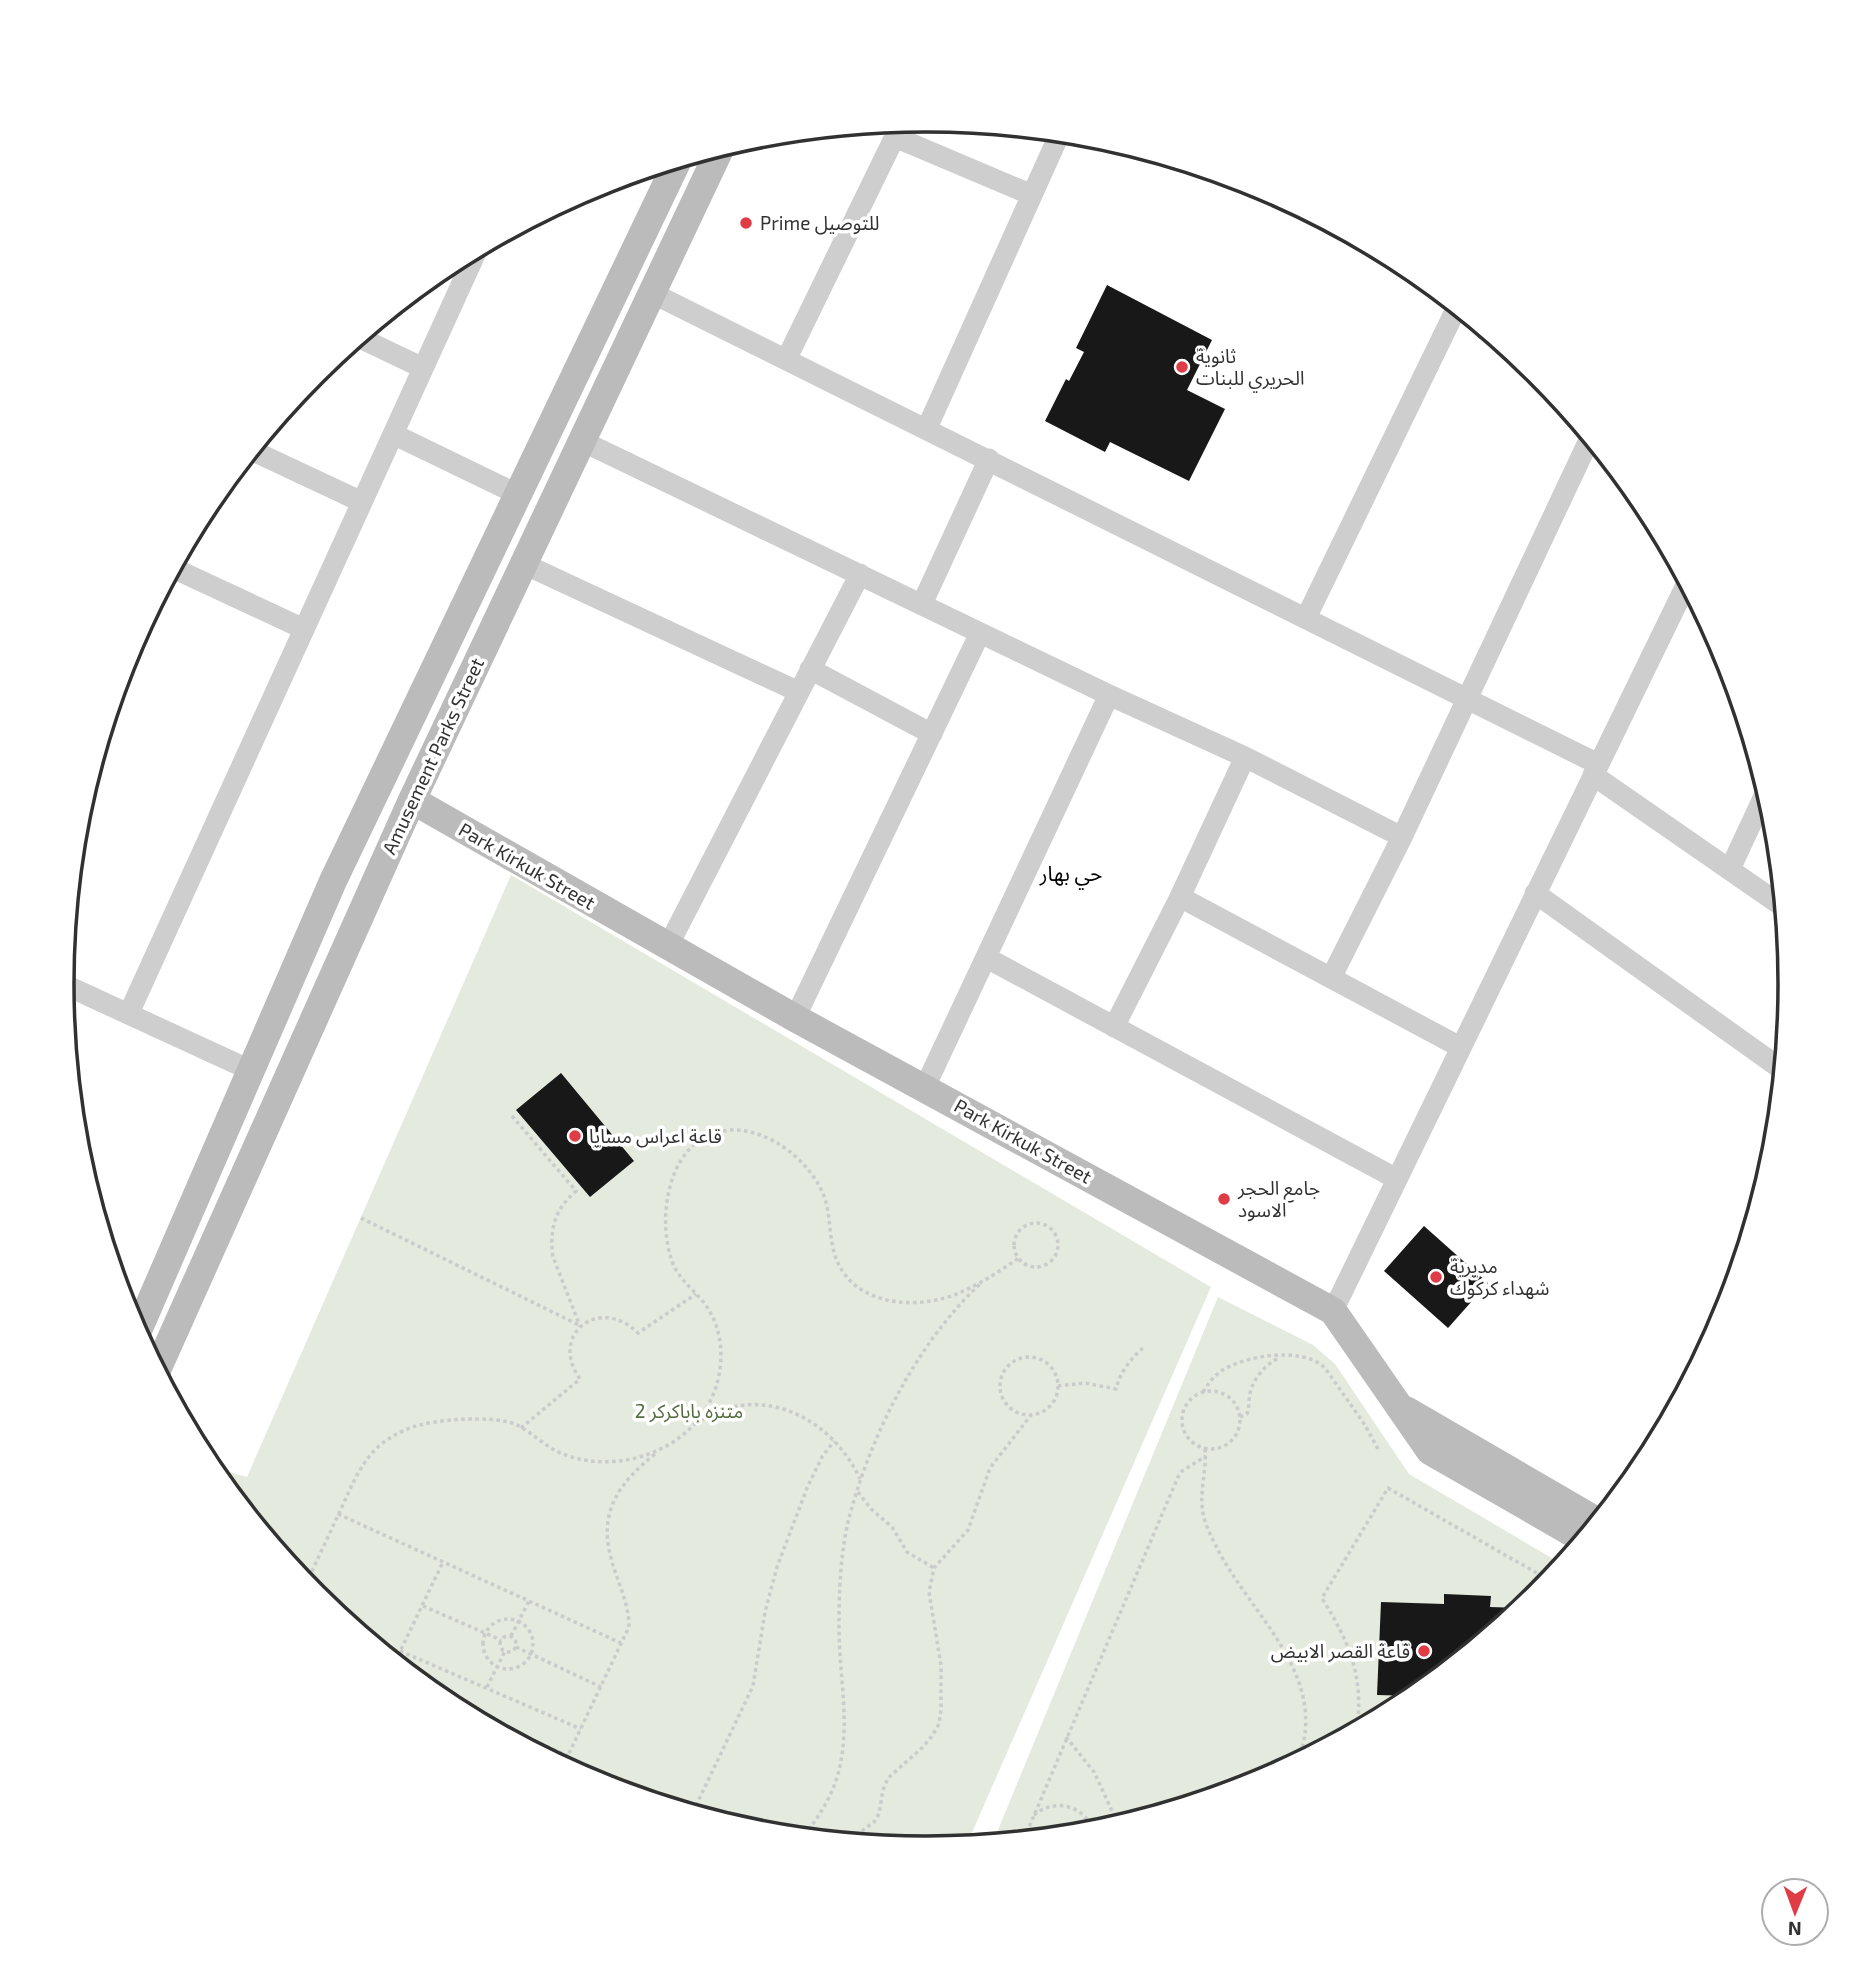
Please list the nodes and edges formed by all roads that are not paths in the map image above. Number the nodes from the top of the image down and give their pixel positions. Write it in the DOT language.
graph roads {
  1 [pos="896,133"];
  2 [pos="906,133"];
  3 [pos="1056,142"];
  4 [pos="716,158"];
  5 [pos="673,171"];
  6 [pos="1032,195"];
  7 [pos="470,264"];
  8 [pos="652,293"];
  9 [pos="1453,315"];
  10 [pos="366,341"];
  11 [pos="787,358"];
  12 [pos="423,368"];
  13 [pos="927,428"];
  14 [pos="393,434"];
  15 [pos="582,441"];
  16 [pos="1586,447"];
  17 [pos="259,454"];
  18 [pos="989,459"];
  19 [pos="517,494"];
  20 [pos="362,502"];
  21 [pos="524,564"];
  22 [pos="181,572"];
  23 [pos="860,574"];
  24 [pos="1682,592"];
  25 [pos="922,604"];
  26 [pos="1306,618"];
  27 [pos="304,629"];
  28 [pos="981,632"];
  29 [pos="440,656"];
  30 [pos="810,669"];
  31 [pos="473,670"];
  32 [pos="799,692"];
  33 [pos="1109,695"];
  34 [pos="1467,698"];
  35 [pos="932,734"];
  36 [pos="1245,757"];
  37 [pos="1595,770"];
  38 [pos="412,800"];
  39 [pos="1759,808"];
  40 [pos="1402,837"];
  41 [pos="1730,869"];
  42 [pos="1535,893"];
  43 [pos="1180,897"];
  44 [pos="1773,898"];
  45 [pos="668,946"];
  46 [pos="987,958"];
  47 [pos="1331,978"];
  48 [pos="74,990"];
  49 [pos="129,1013"];
  50 [pos="795,1018"];
  51 [pos="1114,1027"];
  52 [pos="1460,1047"];
  53 [pos="1773,1064"];
  54 [pos="250,1070"];
  55 [pos="925,1087"];
  56 [pos="1395,1178"];
  57 [pos="188,1214"];
  58 [pos="221,1227"];
  59 [pos="1333,1311"];
  60 [pos="143,1320"];
  61 [pos="161,1361"];
  62 [pos="1398,1405"];
  63 [pos="1590,1517"];
  64 [pos="1575,1535"];
  1 -- 11 [label="street"];
  2 -- 6 [label="street"];
  3 -- 6 [label="street"];
  4 -- 8 [label="main road, Amusement Parks Street"];
  5 -- 19 [label="main road, Amusement Parks Street"];
  6 -- 13 [label="street"];
  7 -- 12 [label="street"];
  8 -- 11 [label="street"];
  8 -- 15 [label="main road, Amusement Parks Street"];
  9 -- 26 [label="street"];
  10 -- 12 [label="street"];
  11 -- 13 [label="street"];
  12 -- 14 [label="street"];
  13 -- 18 [label="street"];
  14 -- 19 [label="street"];
  14 -- 20 [label="street"];
  15 -- 21 [label="main road, Amusement Parks Street"];
  15 -- 23 [label="street"];
  16 -- 34 [label="street"];
  17 -- 20 [label="street"];
  18 -- 25 [label="street"];
  18 -- 26 [label="street"];
  19 -- 29 [label="main road, Amusement Parks Street"];
  20 -- 27 [label="street"];
  21 -- 31 [label="main road, Amusement Parks Street"];
  21 -- 32 [label="street"];
  22 -- 27 [label="street"];
  23 -- 25 [label="street"];
  23 -- 30 [label="street"];
  24 -- 37 [label="street"];
  25 -- 28 [label="street"];
  26 -- 34 [label="street"];
  27 -- 49 [label="street"];
  28 -- 33 [label="street"];
  28 -- 35 [label="street"];
  29 -- 31 [label="main road"];
  29 -- 54 [label="main road, Amusement Parks Street"];
  30 -- 32 [label="street"];
  30 -- 35 [label="street"];
  31 -- 38 [label="main road, Amusement Parks Street"];
  32 -- 45 [label="street"];
  33 -- 36 [label="street"];
  33 -- 46 [label="street"];
  34 -- 37 [label="street"];
  34 -- 40 [label="street"];
  35 -- 50 [label="street"];
  36 -- 40 [label="street"];
  36 -- 43 [label="street"];
  37 -- 41 [label="street"];
  37 -- 42 [label="street"];
  38 -- 45 [label="main road, Park Kirkuk Street"];
  38 -- 58 [label="main road, Amusement Parks Street"];
  39 -- 41 [label="street"];
  40 -- 47 [label="street"];
  41 -- 44 [label="street"];
  42 -- 52 [label="street"];
  42 -- 53 [label="street"];
  43 -- 47 [label="street"];
  43 -- 51 [label="street"];
  45 -- 50 [label="main road, Park Kirkuk Street"];
  46 -- 51 [label="street"];
  46 -- 55 [label="street"];
  47 -- 52 [label="street"];
  48 -- 49 [label="street"];
  49 -- 54 [label="street"];
  50 -- 55 [label="main road, Park Kirkuk Street"];
  51 -- 56 [label="street"];
  52 -- 56 [label="street"];
  54 -- 57 [label="main road, Amusement Parks Street"];
  55 -- 59 [label="main road, Park Kirkuk Street"];
  56 -- 59 [label="street"];
  57 -- 58 [label="main road"];
  57 -- 60 [label="main road, Amusement Parks Street"];
  58 -- 61 [label="main road, Amusement Parks Street"];
  59 -- 62 [label="main road, Park Kirkuk Street"];
  62 -- 63 [label="main road"];
  62 -- 64 [label="main road, Park Kirkuk Street"];
}
